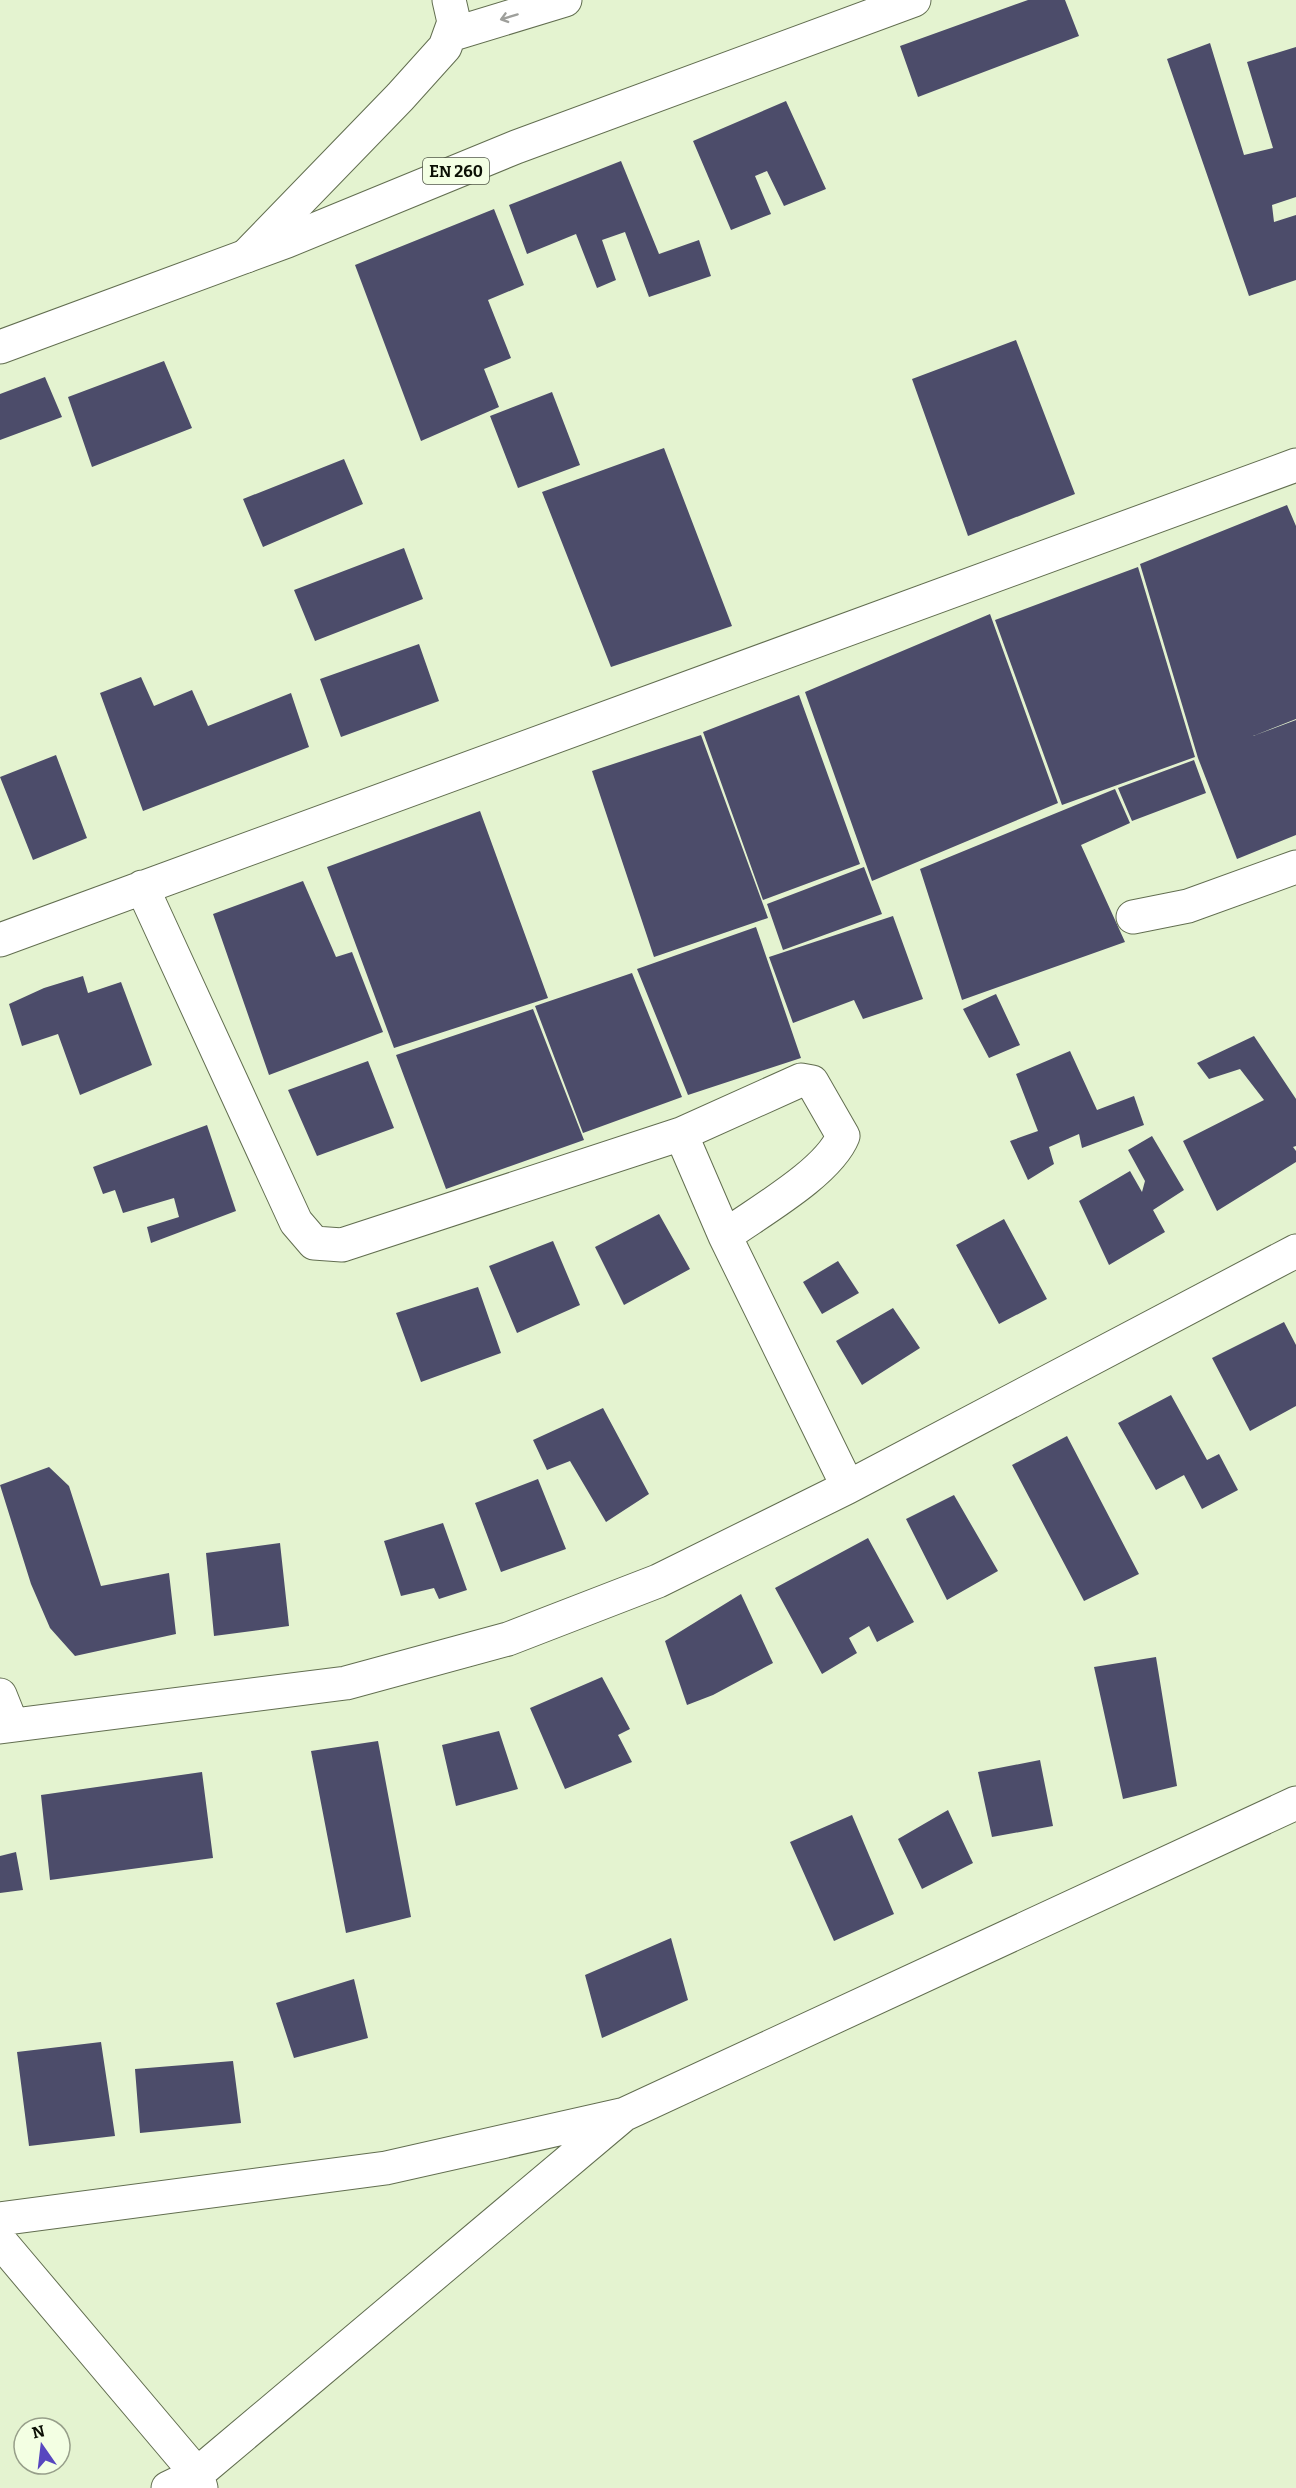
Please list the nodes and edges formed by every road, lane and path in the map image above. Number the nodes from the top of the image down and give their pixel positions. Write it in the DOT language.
graph roads {
  1 [pos="449,0"];
  2 [pos="914,0"];
  3 [pos="560,1"];
  4 [pos="450,36"];
  5 [pos="246,256"];
  6 [pos="0,347"];
  7 [pos="1296,465"];
  8 [pos="1296,867"];
  9 [pos="142,887"];
  10 [pos="1134,917"];
  11 [pos="0,940"];
  12 [pos="681,1134"];
  13 [pos="725,1236"];
  14 [pos="1296,1251"];
  15 [pos="849,1487"];
  16 [pos="4,1716"];
  17 [pos="1296,1803"];
  18 [pos="625,2114"];
  19 [pos="0,2219"];
  20 [pos="0,2241"];
  21 [pos="199,2481"];
  22 [pos="168,2488"];
  1 -- 4 [label="street"];
  2 -- 5 [label="street, EN 260"];
  3 -- 4 [label="street, one-way"];
  4 -- 5 [label="street"];
  5 -- 6 [label="street, EN 260"];
  7 -- 9 [label="street"];
  8 -- 10 [label="street"];
  9 -- 11 [label="street"];
  9 -- 12 [label="street"];
  12 -- 13 [label="street"];
  12 -- 13 [label="street"];
  13 -- 15 [label="street"];
  14 -- 15 [label="street"];
  15 -- 16 [label="street"];
  17 -- 18 [label="street"];
  18 -- 19 [label="street"];
  18 -- 21 [label="street"];
  20 -- 21 [label="street"];
  21 -- 22 [label="street"];
}
